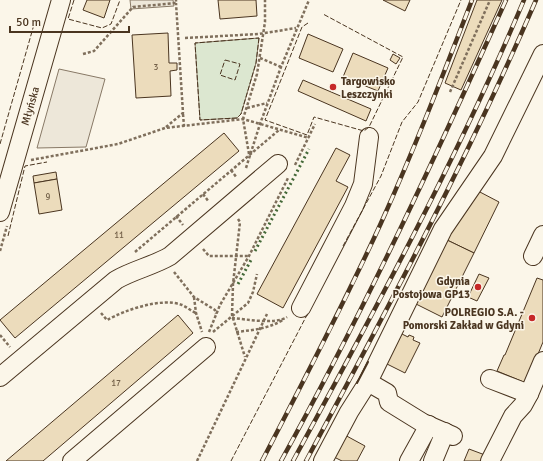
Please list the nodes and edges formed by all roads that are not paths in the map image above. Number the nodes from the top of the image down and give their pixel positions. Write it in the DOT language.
graph roads {
  1 [pos="61,0"];
  2 [pos="543,55"];
  3 [pos="369,137"];
  4 [pos="278,164"];
  5 [pos="0,212"];
  6 [pos="543,235"];
  7 [pos="533,256"];
  8 [pos="301,308"];
  9 [pos="206,347"];
  10 [pos="543,361"];
  11 [pos="0,377"];
  12 [pos="490,379"];
  13 [pos="368,382"];
  14 [pos="529,394"];
  15 [pos="442,431"];
  16 [pos="72,461"];
  17 [pos="323,461"];
  18 [pos="409,461"];
  19 [pos="433,461"];
  20 [pos="490,461"];
  1 -- 5 [label="street, Młyńska"];
  2 -- 13 [label="street"];
  3 -- 8 [label="street"];
  4 -- 11 [label="street"];
  6 -- 7 [label="street"];
  9 -- 16 [label="street"];
  10 -- 14 [label="street"];
  12 -- 14 [label="street"];
  13 -- 15 [label="street"];
  13 -- 17 [label="street"];
  14 -- 20 [label="street"];
  15 -- 18 [label="street"];
  15 -- 19 [label="street"];
}
